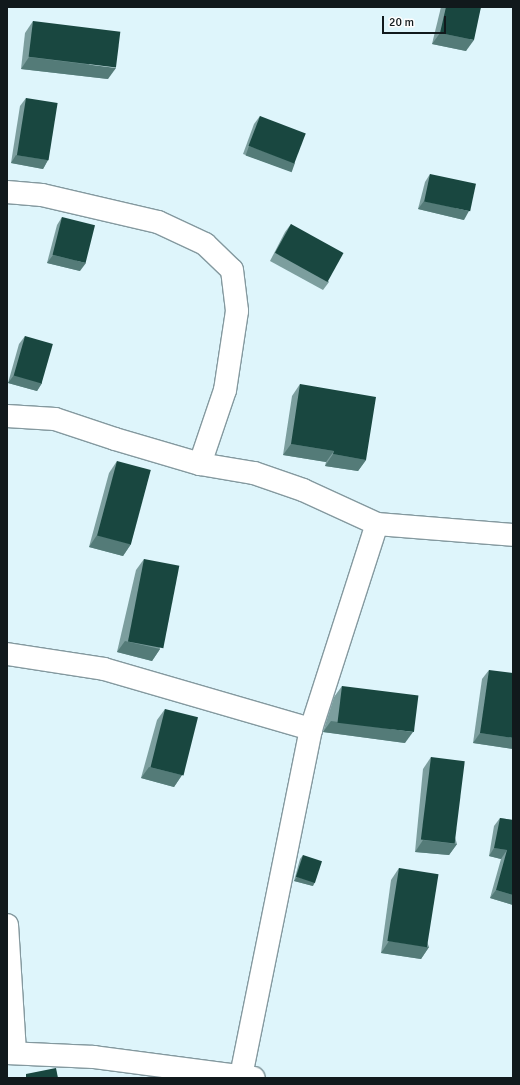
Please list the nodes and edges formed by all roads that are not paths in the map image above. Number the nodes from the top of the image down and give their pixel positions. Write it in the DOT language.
graph roads {
  1 [pos="7,192"];
  2 [pos="7,416"];
  3 [pos="200,464"];
  4 [pos="377,524"];
  5 [pos="513,534"];
  6 [pos="7,654"];
  7 [pos="311,729"];
  8 [pos="7,925"];
  9 [pos="11,1053"];
  10 [pos="247,1077"];
  1 -- 3 [label="street"];
  2 -- 3 [label="street"];
  3 -- 4 [label="street"];
  4 -- 5 [label="street"];
  4 -- 7 [label="street"];
  6 -- 7 [label="street"];
  7 -- 10 [label="street"];
  8 -- 9 [label="street"];
  9 -- 10 [label="street"];
}
